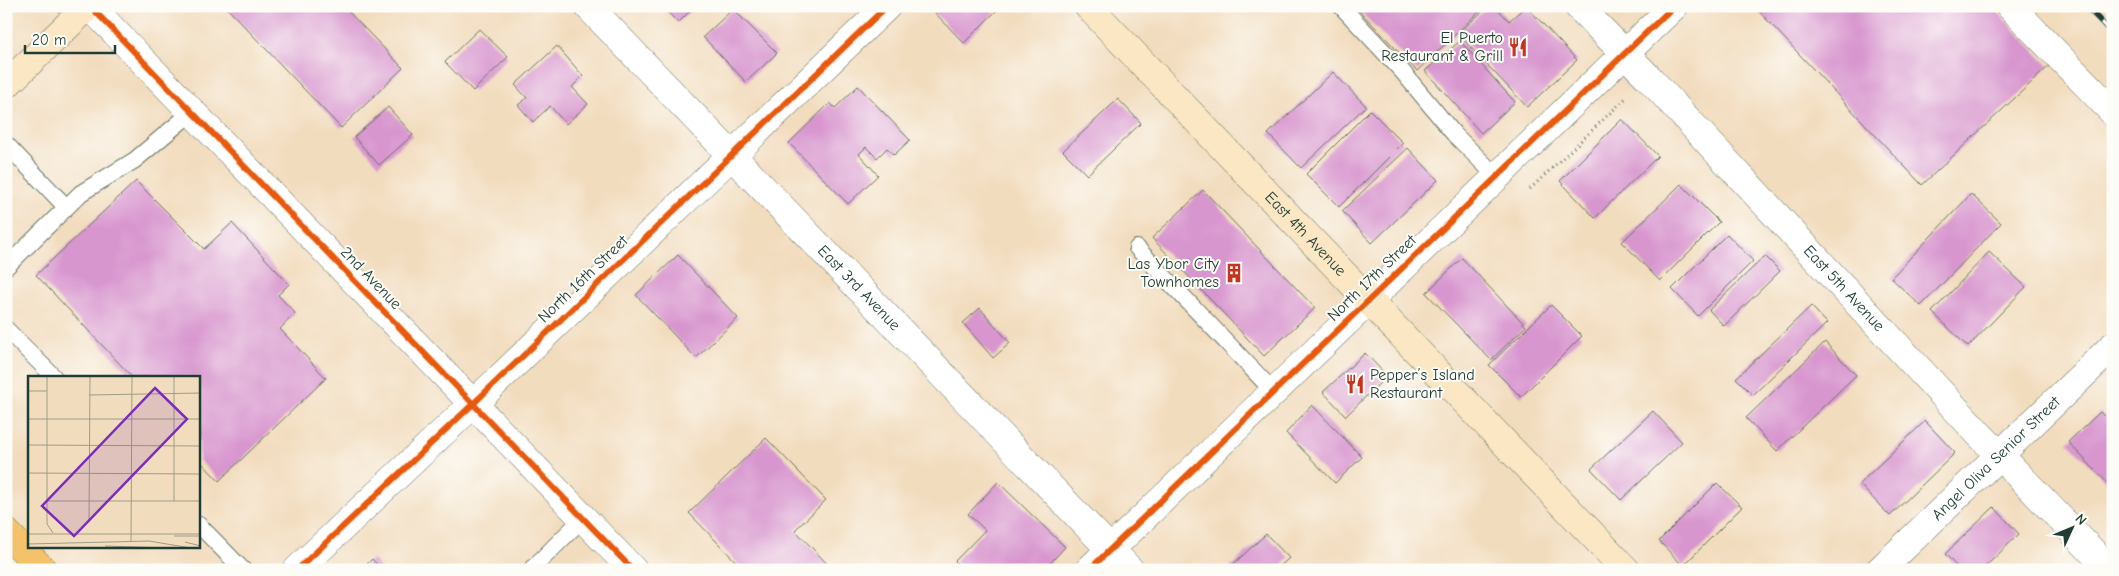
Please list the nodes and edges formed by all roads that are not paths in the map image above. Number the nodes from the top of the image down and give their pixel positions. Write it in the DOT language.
graph roads {
  1 [pos="90,6"];
  2 [pos="588,6"];
  3 [pos="887,6"];
  4 [pos="1088,6"];
  5 [pos="1341,6"];
  6 [pos="1578,6"];
  7 [pos="1674,6"];
  8 [pos="2010,6"];
  9 [pos="1626,54"];
  10 [pos="6,85"];
  11 [pos="192,112"];
  12 [pos="2113,112"];
  13 [pos="6,144"];
  14 [pos="732,155"];
  15 [pos="1497,177"];
  16 [pos="66,207"];
  17 [pos="1137,248"];
  18 [pos="6,267"];
  19 [pos="1368,300"];
  20 [pos="6,329"];
  21 [pos="2113,346"];
  22 [pos="53,376"];
  23 [pos="1274,392"];
  24 [pos="473,404"];
  25 [pos="2000,455"];
  26 [pos="583,518"];
  27 [pos="200,525"];
  28 [pos="6,532"];
  29 [pos="1110,549"];
  30 [pos="43,570"];
  31 [pos="243,570"];
  32 [pos="297,570"];
  33 [pos="530,570"];
  34 [pos="632,570"];
  35 [pos="1089,570"];
  36 [pos="1130,570"];
  37 [pos="1626,570"];
  38 [pos="1880,570"];
  39 [pos="2110,570"];
  1 -- 10 [label="street"];
  1 -- 11 [label="street, 2nd Avenue"];
  2 -- 14 [label="street, East 3rd Avenue"];
  3 -- 14 [label="street, North 16th Street"];
  4 -- 19 [label="street, East 4th Avenue"];
  5 -- 15 [label="lane"];
  6 -- 9 [label="street, East 5th Avenue"];
  7 -- 9 [label="street, North 17th Street"];
  8 -- 12 [label="street"];
  9 -- 15 [label="street, North 17th Street"];
  9 -- 25 [label="street, East 5th Avenue"];
  11 -- 16 [label="lane"];
  11 -- 24 [label="street, 2nd Avenue"];
  13 -- 16 [label="lane"];
  14 -- 24 [label="street, North 16th Street"];
  14 -- 29 [label="street, East 3rd Avenue"];
  15 -- 19 [label="street, North 17th Street"];
  16 -- 18 [label="lane"];
  17 -- 23 [label="lane"];
  19 -- 23 [label="street, North 17th Street"];
  19 -- 37 [label="street, East 4th Avenue"];
  20 -- 22 [label="lane"];
  21 -- 25 [label="street, Angel Oliva Senior Street"];
  23 -- 29 [label="street, North 17th Street"];
  24 -- 26 [label="street, 2nd Avenue"];
  24 -- 32 [label="street, North 16th Street"];
  25 -- 38 [label="street, Angel Oliva Senior Street"];
  25 -- 39 [label="street, East 5th Avenue"];
  26 -- 33 [label="lane"];
  26 -- 34 [label="street, 2nd Avenue"];
  27 -- 31 [label="lane"];
  28 -- 30 [label="main road"];
  29 -- 35 [label="street, North 17th Street"];
  29 -- 36 [label="street, East 3rd Avenue"];
}
